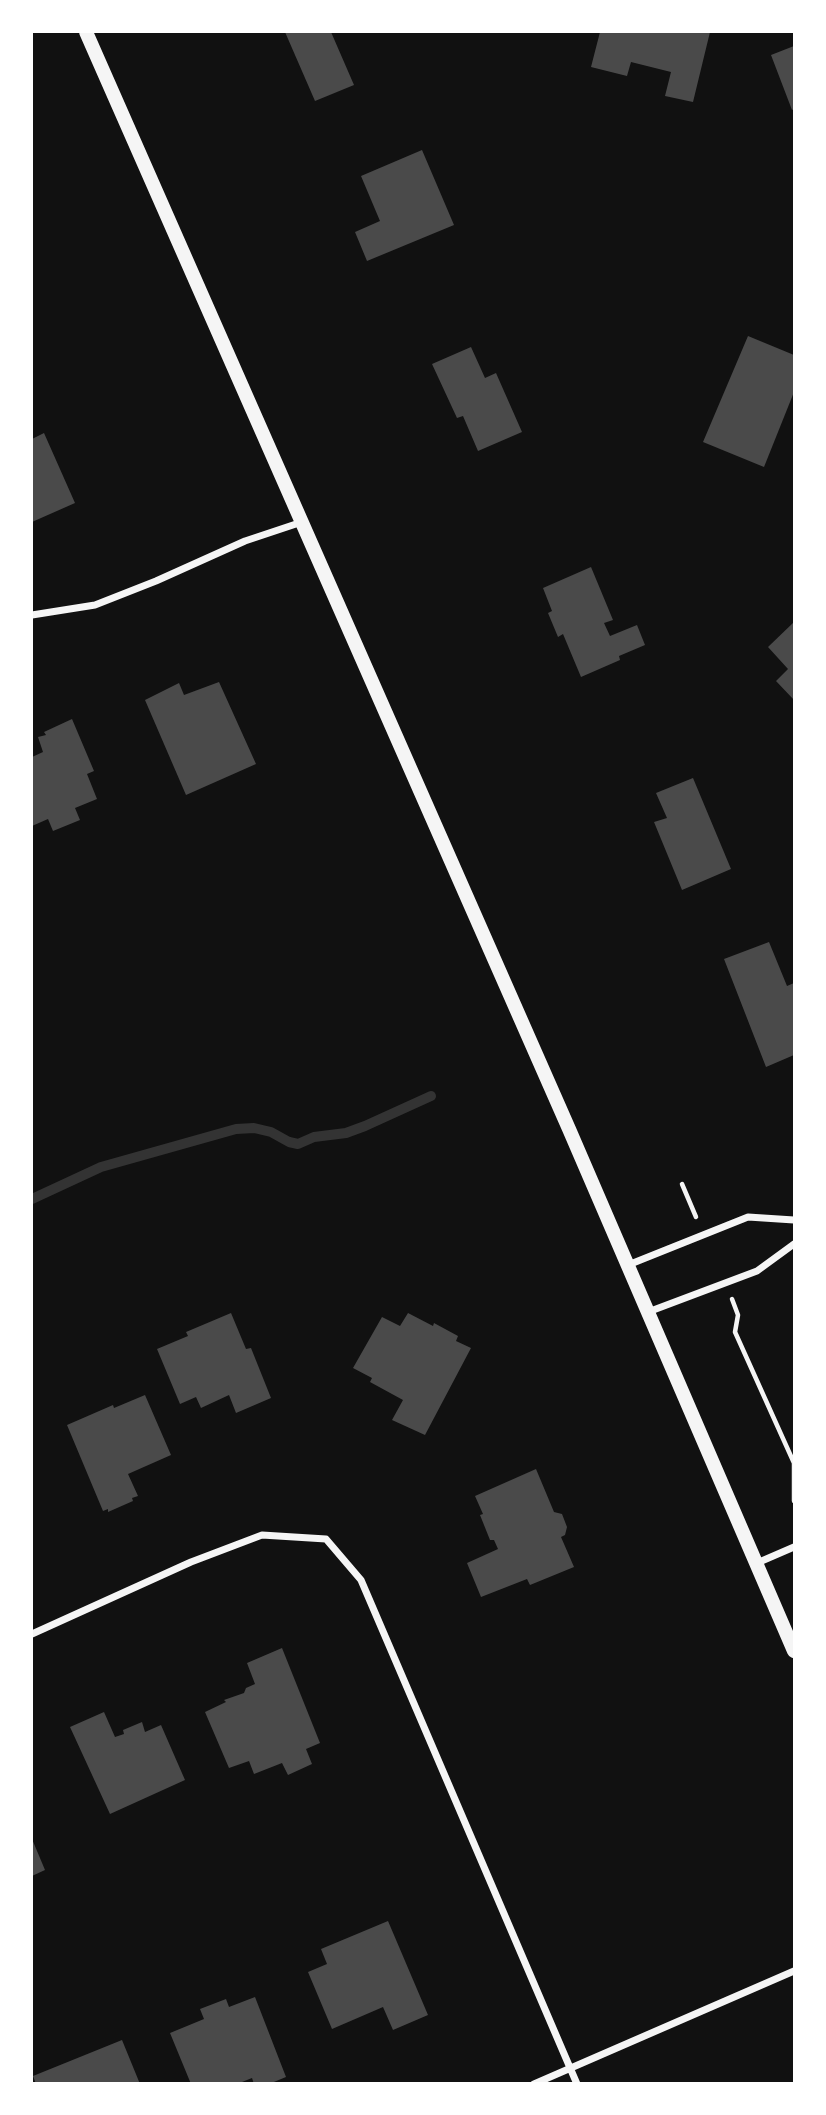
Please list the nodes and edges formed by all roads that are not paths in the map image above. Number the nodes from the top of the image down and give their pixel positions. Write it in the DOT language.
graph roads {
  1 [pos="86,32"];
  2 [pos="303,522"];
  3 [pos="32,615"];
  4 [pos="794,1220"];
  5 [pos="794,1244"];
  6 [pos="628,1265"];
  7 [pos="648,1312"];
  8 [pos="794,1547"];
  9 [pos="757,1563"];
  10 [pos="32,1634"];
  11 [pos="794,1651"];
  12 [pos="794,1971"];
  13 [pos="570,2068"];
  14 [pos="534,2084"];
  15 [pos="577,2084"];
  1 -- 2 [label="main road"];
  2 -- 3 [label="street"];
  2 -- 6 [label="main road"];
  4 -- 6 [label="street"];
  5 -- 7 [label="street"];
  6 -- 7 [label="main road"];
  7 -- 9 [label="main road"];
  8 -- 9 [label="street"];
  9 -- 11 [label="main road"];
  10 -- 13 [label="street"];
  12 -- 13 [label="street"];
  13 -- 14 [label="street"];
  13 -- 15 [label="street"];
}
